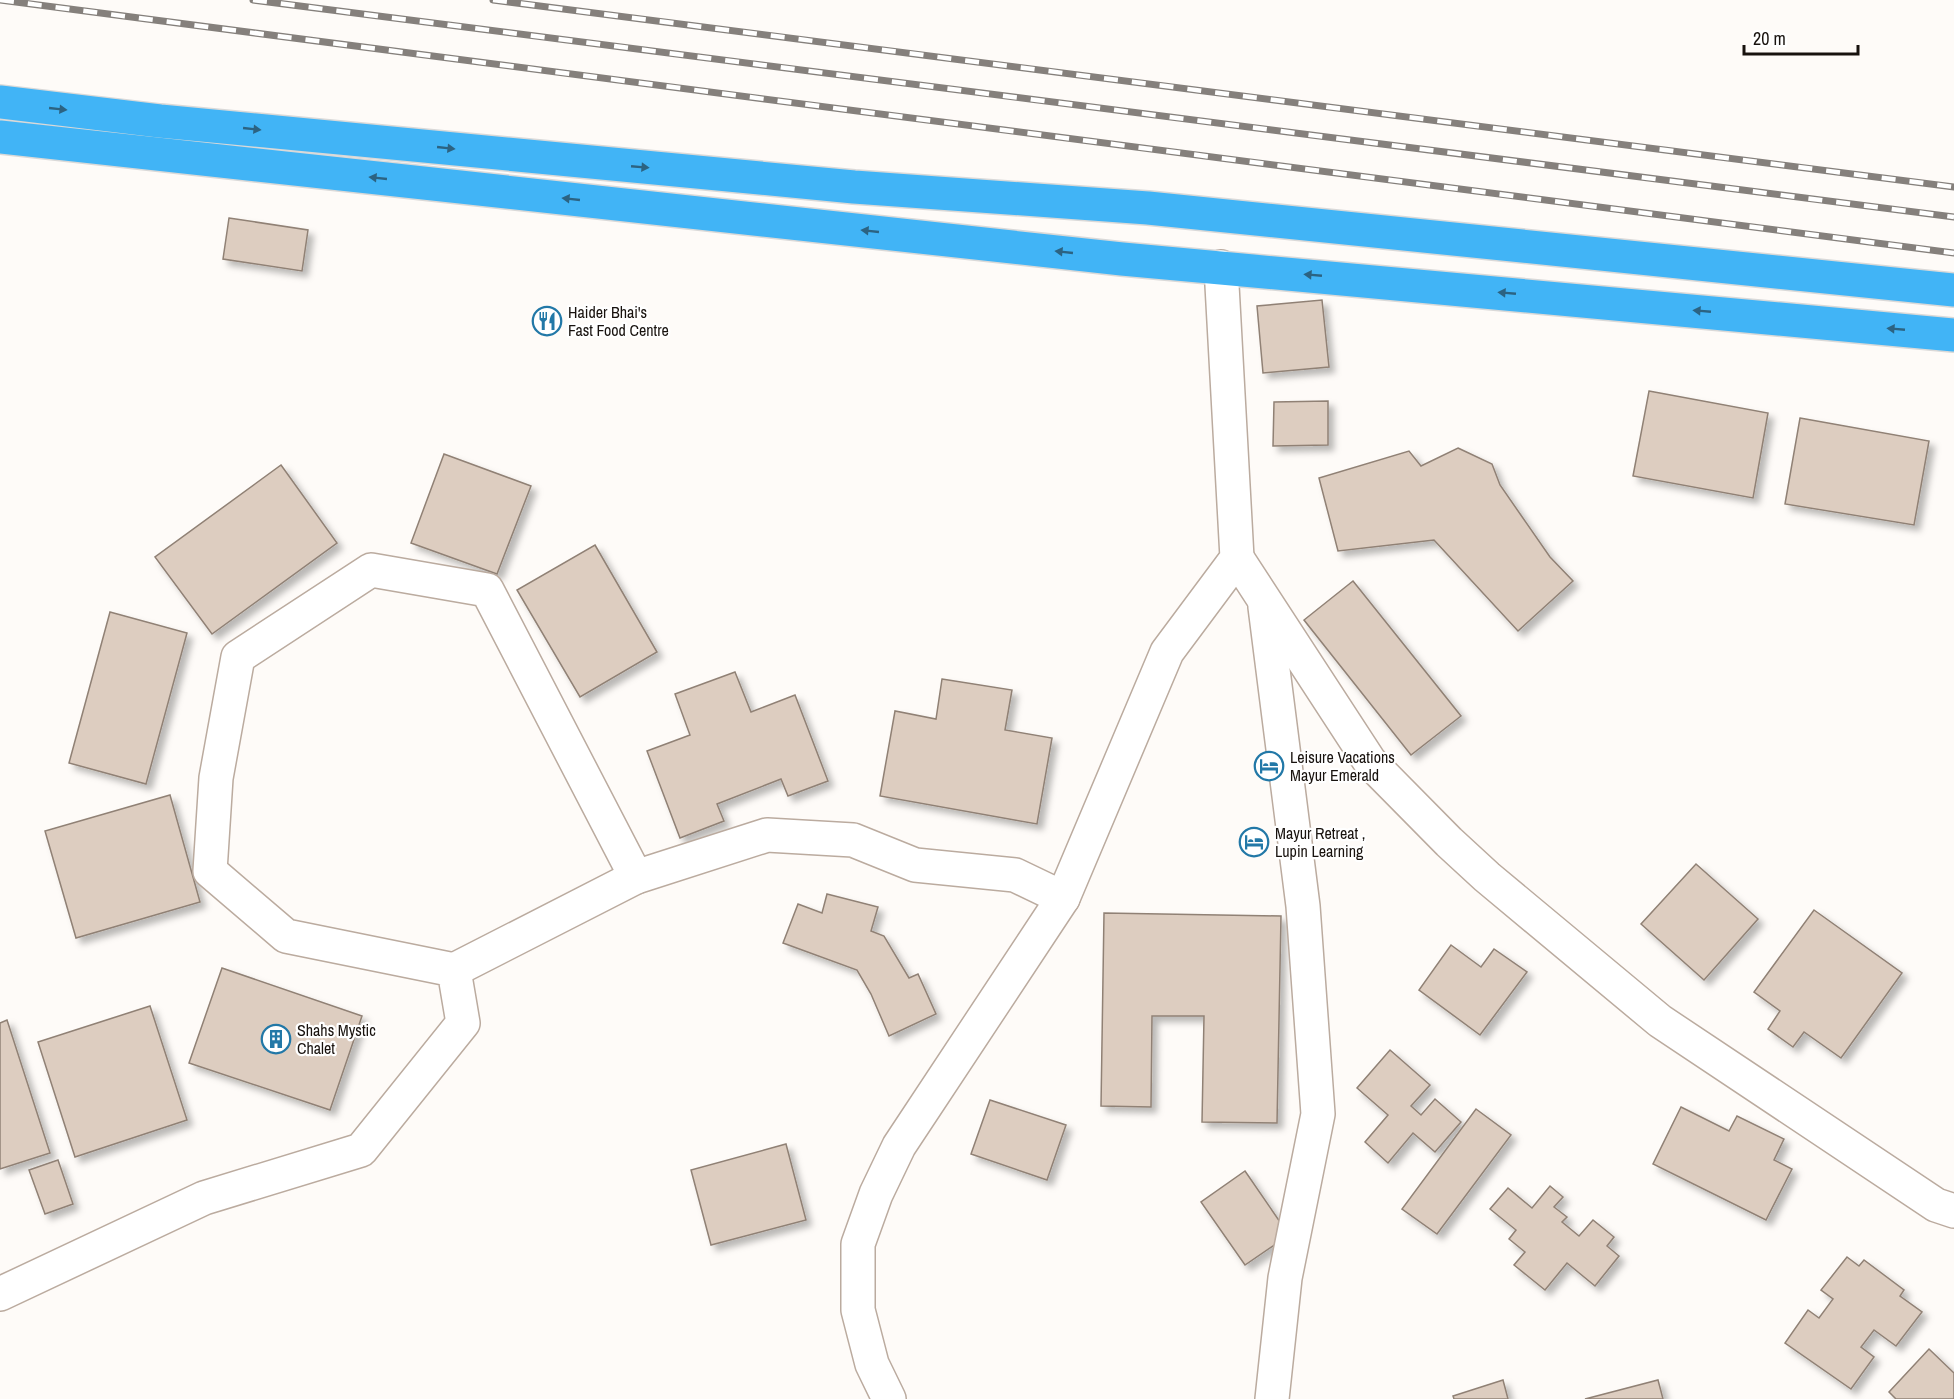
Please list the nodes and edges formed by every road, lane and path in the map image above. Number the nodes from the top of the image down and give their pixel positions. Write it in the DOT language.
graph roads {
  1 [pos="0,102"];
  2 [pos="0,137"];
  3 [pos="1221,267"];
  4 [pos="1954,290"];
  5 [pos="1954,335"];
  6 [pos="1237,558"];
  7 [pos="1264,600"];
  8 [pos="636,878"];
  9 [pos="1063,898"];
  10 [pos="454,970"];
  11 [pos="1954,1211"];
  12 [pos="0,1294"];
  13 [pos="889,1399"];
  14 [pos="1272,1399"];
  1 -- 4 [label="highway, one-way"];
  3 -- 2 [label="highway, one-way"];
  5 -- 3 [label="highway, one-way"];
  3 -- 6 [label="street"];
  6 -- 7 [label="street"];
  6 -- 9 [label="street"];
  7 -- 11 [label="street"];
  7 -- 14 [label="street"];
  8 -- 9 [label="street"];
  8 -- 10 [label="street"];
  8 -- 10 [label="street"];
  9 -- 13 [label="street"];
  10 -- 12 [label="street"];
}
